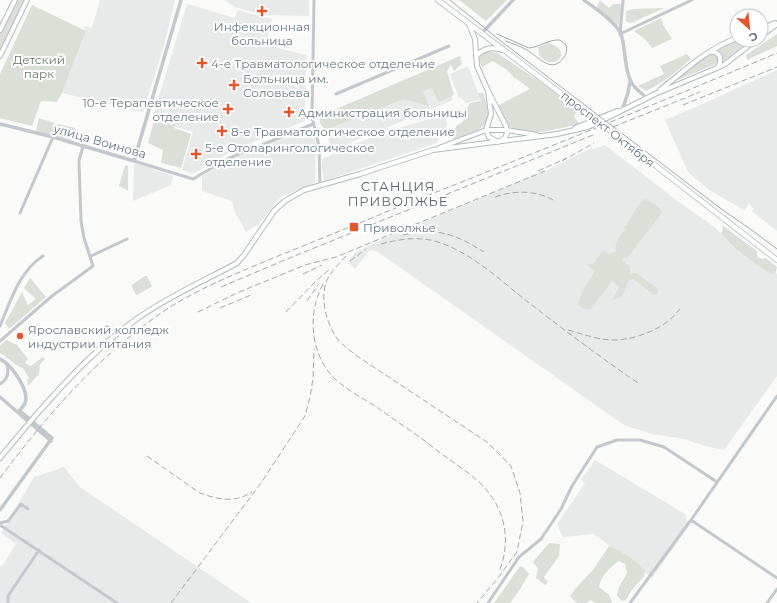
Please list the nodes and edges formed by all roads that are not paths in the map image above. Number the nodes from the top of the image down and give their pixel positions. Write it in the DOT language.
graph roads {
  1 [pos="15,0"];
  2 [pos="27,0"];
  3 [pos="181,0"];
  4 [pos="314,0"];
  5 [pos="438,0"];
  6 [pos="513,0"];
  7 [pos="584,0"];
  8 [pos="622,0"];
  9 [pos="692,0"];
  10 [pos="469,23"];
  11 [pos="777,23"];
  12 [pos="0,30"];
  13 [pos="769,30"];
  14 [pos="482,33"];
  15 [pos="620,34"];
  16 [pos="729,41"];
  17 [pos="449,46"];
  18 [pos="746,48"];
  19 [pos="505,50"];
  20 [pos="707,53"];
  21 [pos="0,56"];
  22 [pos="476,57"];
  23 [pos="716,68"];
  24 [pos="630,80"];
  25 [pos="488,91"];
  26 [pos="336,94"];
  27 [pos="655,94"];
  28 [pos="647,98"];
  29 [pos="622,110"];
  30 [pos="0,124"];
  31 [pos="313,124"];
  32 [pos="486,130"];
  33 [pos="507,130"];
  34 [pos="541,136"];
  35 [pos="53,137"];
  36 [pos="498,142"];
  37 [pos="83,146"];
  38 [pos="433,150"];
  39 [pos="134,161"];
  40 [pos="320,186"];
  41 [pos="20,213"];
  42 [pos="127,239"];
  43 [pos="43,256"];
  44 [pos="90,256"];
  45 [pos="777,260"];
  46 [pos="0,326"];
  47 [pos="0,341"];
  48 [pos="1,360"];
  49 [pos="8,364"];
  50 [pos="0,384"];
  51 [pos="777,396"];
  52 [pos="0,397"];
  53 [pos="19,412"];
  54 [pos="0,458"];
  55 [pos="717,482"];
  56 [pos="28,509"];
  57 [pos="0,510"];
  58 [pos="691,520"];
  59 [pos="0,524"];
  60 [pos="39,550"];
  61 [pos="777,578"];
  62 [pos="777,589"];
  63 [pos="631,602"];
  64 [pos="8,603"];
  65 [pos="117,603"];
  66 [pos="488,603"];
  67 [pos="636,603"];
  68 [pos="767,603"];
  1 -- 12 [label="main road"];
  2 -- 21 [label="main road"];
  3 -- 39 [label="street"];
  4 -- 31 [label="street"];
  5 -- 10 [label="main road, проспект Октября"];
  6 -- 14 [label="street"];
  7 -- 15 [label="street"];
  8 -- 15 [label="street"];
  9 -- 15 [label="street"];
  10 -- 14 [label="main road, проспект Октября"];
  10 -- 22 [label="main road"];
  11 -- 13 [label="main road"];
  14 -- 19 [label="main road, проспект Октября"];
  15 -- 24 [label="street"];
  16 -- 20 [label="main road"];
  17 -- 26 [label="street"];
  18 -- 23 [label="main road"];
  19 -- 22 [label="main road"];
  19 -- 45 [label="main road, проспект Октября, bridge"];
  20 -- 23 [label="main road"];
  20 -- 27 [label="main road"];
  22 -- 25 [label="main road"];
  23 -- 27 [label="main road"];
  24 -- 28 [label="street"];
  24 -- 29 [label="street"];
  25 -- 32 [label="main road"];
  25 -- 33 [label="main road"];
  27 -- 28 [label="main road"];
  28 -- 29 [label="main road"];
  29 -- 34 [label="main road"];
  30 -- 35 [label="street, улица Воинова"];
  31 -- 39 [label="street, улица Воинова"];
  31 -- 40 [label="street"];
  32 -- 33 [label="main road"];
  32 -- 36 [label="main road"];
  32 -- 38 [label="main road"];
  33 -- 34 [label="main road"];
  33 -- 36 [label="main road"];
  34 -- 36 [label="main road"];
  35 -- 37 [label="street, улица Воинова"];
  35 -- 41 [label="street"];
  36 -- 38 [label="main road"];
  37 -- 39 [label="street, улица Воинова"];
  37 -- 44 [label="street"];
  38 -- 40 [label="main road"];
  40 -- 54 [label="main road, bridge"];
  42 -- 44 [label="street"];
  43 -- 46 [label="street"];
  44 -- 47 [label="street"];
  48 -- 49 [label="street"];
  49 -- 50 [label="street"];
  49 -- 53 [label="street"];
  51 -- 55 [label="street"];
  52 -- 53 [label="street"];
  53 -- 57 [label="street"];
  55 -- 58 [label="street"];
  55 -- 66 [label="street"];
  56 -- 59 [label="street"];
  58 -- 61 [label="street"];
  58 -- 63 [label="street"];
  59 -- 60 [label="street"];
  60 -- 64 [label="street"];
  60 -- 65 [label="street"];
  62 -- 68 [label="street"];
  63 -- 67 [label="street"];
}
